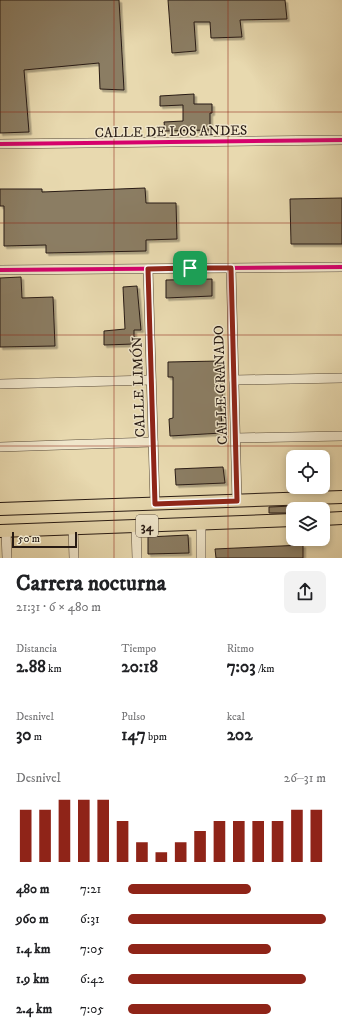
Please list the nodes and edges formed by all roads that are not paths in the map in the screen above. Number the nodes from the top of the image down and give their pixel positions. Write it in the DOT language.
graph roads {
  1 [pos="342,140"];
  2 [pos="0,144"];
  3 [pos="342,267"];
  4 [pos="231,268"];
  5 [pos="148,269"];
  6 [pos="0,270"];
  7 [pos="342,378"];
  8 [pos="151,380"];
  9 [pos="234,380"];
  10 [pos="0,384"];
  11 [pos="342,436"];
  12 [pos="236,438"];
  13 [pos="153,442"];
  14 [pos="0,447"];
  15 [pos="342,497"];
  16 [pos="237,501"];
  17 [pos="155,504"];
  18 [pos="0,509"];
  19 [pos="342,518"];
  20 [pos="330,519"];
  21 [pos="286,520"];
  22 [pos="201,524"];
  23 [pos="136,526"];
  24 [pos="73,528"];
  25 [pos="3,531"];
  26 [pos="7,558"];
  27 [pos="74,558"];
  28 [pos="137,558"];
  29 [pos="201,558"];
  1 -- 2 [label="street, CALLE DE LOS ANDES"];
  3 -- 4 [label="street"];
  4 -- 5 [label="street"];
  4 -- 9 [label="street, CALLE GRANADO"];
  5 -- 6 [label="street"];
  5 -- 8 [label="street, CALLE LIMÓN"];
  7 -- 9 [label="street"];
  8 -- 10 [label="street"];
  8 -- 13 [label="street, CALLE LIMÓN"];
  9 -- 12 [label="street, CALLE GRANADO"];
  11 -- 12 [label="street"];
  12 -- 16 [label="street, CALLE GRANADO"];
  13 -- 14 [label="street"];
  13 -- 17 [label="street, CALLE LIMÓN"];
  15 -- 16 [label="main road, 34"];
  16 -- 17 [label="main road, 34"];
  17 -- 18 [label="main road, 34"];
  19 -- 20 [label="main road"];
  21 -- 22 [label="main road, 34"];
  22 -- 23 [label="main road, 34"];
  22 -- 29 [label="street"];
  23 -- 24 [label="main road, 34"];
  23 -- 28 [label="street"];
  24 -- 25 [label="main road, 34"];
  24 -- 27 [label="street"];
  25 -- 26 [label="street"];
}
